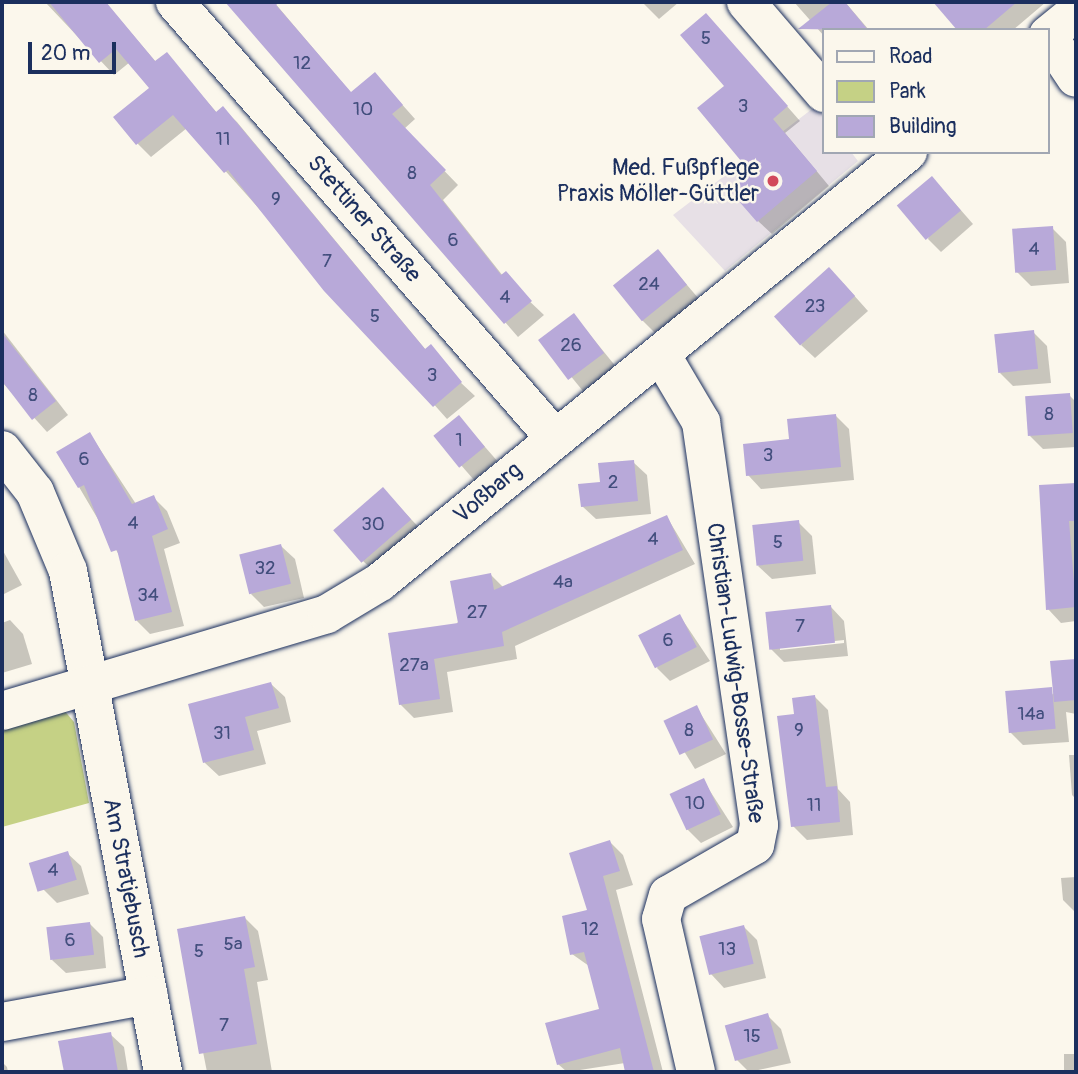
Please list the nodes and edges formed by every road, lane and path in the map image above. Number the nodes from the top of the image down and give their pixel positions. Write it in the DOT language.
graph roads {
  1 [pos="175,2"];
  2 [pos="746,2"];
  3 [pos="1076,12"];
  4 [pos="1050,33"];
  5 [pos="1050,38"];
  6 [pos="1076,78"];
  7 [pos="822,91"];
  8 [pos="890,158"];
  9 [pos="662,356"];
  10 [pos="554,437"];
  11 [pos="2,450"];
  12 [pos="92,682"];
  13 [pos="2,711"];
  14 [pos="149,995"];
  15 [pos="2,1021"];
  16 [pos="163,1072"];
  17 [pos="696,1072"];
  1 -- 10 [label="street, Stettiner Straße"];
  2 -- 7 [label="street"];
  3 -- 4 [label="street"];
  5 -- 6 [label="street"];
  8 -- 9 [label="street, Voßbarg"];
  9 -- 10 [label="street, Voßbarg"];
  9 -- 17 [label="street, Christian-Ludwig-Bosse-Straße"];
  10 -- 12 [label="street, Voßbarg"];
  11 -- 12 [label="street, Am Stratjebusch"];
  12 -- 13 [label="street, Voßbarg"];
  12 -- 14 [label="street, Am Stratjebusch"];
  14 -- 15 [label="street"];
  14 -- 16 [label="street, Am Stratjebusch"];
}
